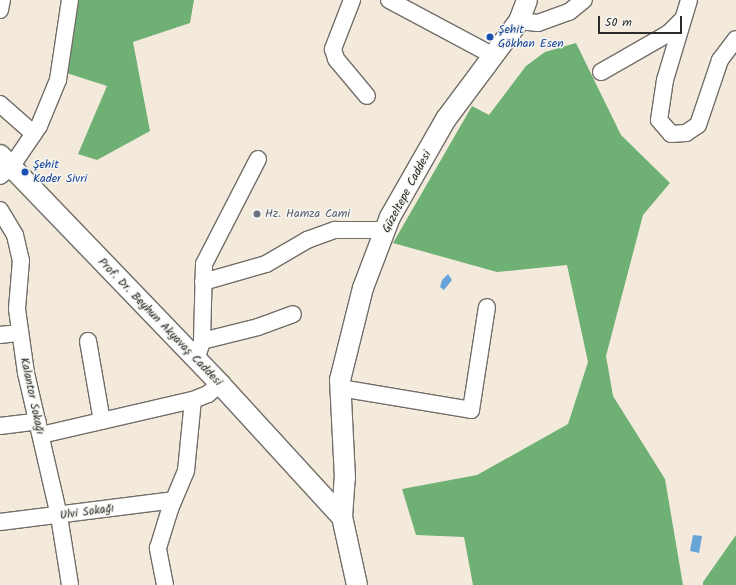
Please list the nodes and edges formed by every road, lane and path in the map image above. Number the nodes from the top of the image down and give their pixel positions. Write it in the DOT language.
graph roads {
  1 [pos="2,0"];
  2 [pos="70,0"];
  3 [pos="352,0"];
  4 [pos="389,0"];
  5 [pos="527,0"];
  6 [pos="584,0"];
  7 [pos="689,0"];
  8 [pos="0,10"];
  9 [pos="519,21"];
  10 [pos="681,21"];
  11 [pos="736,38"];
  12 [pos="494,56"];
  13 [pos="601,72"];
  14 [pos="367,96"];
  15 [pos="0,104"];
  16 [pos="34,134"];
  17 [pos="258,159"];
  18 [pos="4,166"];
  19 [pos="0,210"];
  20 [pos="385,230"];
  21 [pos="203,282"];
  22 [pos="486,307"];
  23 [pos="293,314"];
  24 [pos="20,333"];
  25 [pos="0,336"];
  26 [pos="88,341"];
  27 [pos="202,341"];
  28 [pos="196,360"];
  29 [pos="220,384"];
  30 [pos="340,388"];
  31 [pos="194,400"];
  32 [pos="102,421"];
  33 [pos="0,426"];
  34 [pos="39,428"];
  35 [pos="174,500"];
  36 [pos="59,516"];
  37 [pos="342,517"];
  38 [pos="0,522"];
  39 [pos="70,585"];
  40 [pos="166,585"];
  41 [pos="357,585"];
  1 -- 8 [label="street"];
  2 -- 16 [label="street"];
  3 -- 14 [label="street"];
  4 -- 12 [label="street"];
  5 -- 9 [label="main road, Güzeltepe Caddesi"];
  6 -- 9 [label="street"];
  7 -- 10 [label="street"];
  9 -- 12 [label="main road, Güzeltepe Caddesi"];
  10 -- 11 [label="street"];
  10 -- 13 [label="street"];
  12 -- 20 [label="main road, Güzeltepe Caddesi"];
  15 -- 16 [label="street"];
  16 -- 18 [label="street"];
  17 -- 21 [label="street"];
  18 -- 28 [label="main road, Prof. Dr. Beyhun Akyavaş Caddesi"];
  19 -- 24 [label="street, Kalantor Sokağı"];
  20 -- 21 [label="street"];
  20 -- 30 [label="main road, Güzeltepe Caddesi"];
  21 -- 27 [label="street"];
  22 -- 30 [label="street"];
  23 -- 27 [label="street"];
  24 -- 25 [label="street"];
  24 -- 34 [label="street, Kalantor Sokağı"];
  26 -- 32 [label="street"];
  27 -- 28 [label="street"];
  28 -- 29 [label="main road, Prof. Dr. Beyhun Akyavaş Caddesi"];
  29 -- 31 [label="street"];
  29 -- 37 [label="main road, Prof. Dr. Beyhun Akyavaş Caddesi"];
  30 -- 37 [label="main road, Güzeltepe Caddesi"];
  31 -- 32 [label="street"];
  31 -- 35 [label="street"];
  32 -- 34 [label="street"];
  33 -- 34 [label="street"];
  34 -- 36 [label="street, Kalantor Sokağı"];
  35 -- 36 [label="street, Ulvi Sokağı"];
  35 -- 40 [label="street"];
  36 -- 38 [label="street, Ulvi Sokağı"];
  36 -- 39 [label="street, Kalantor Sokağı"];
  37 -- 41 [label="main road"];
}
